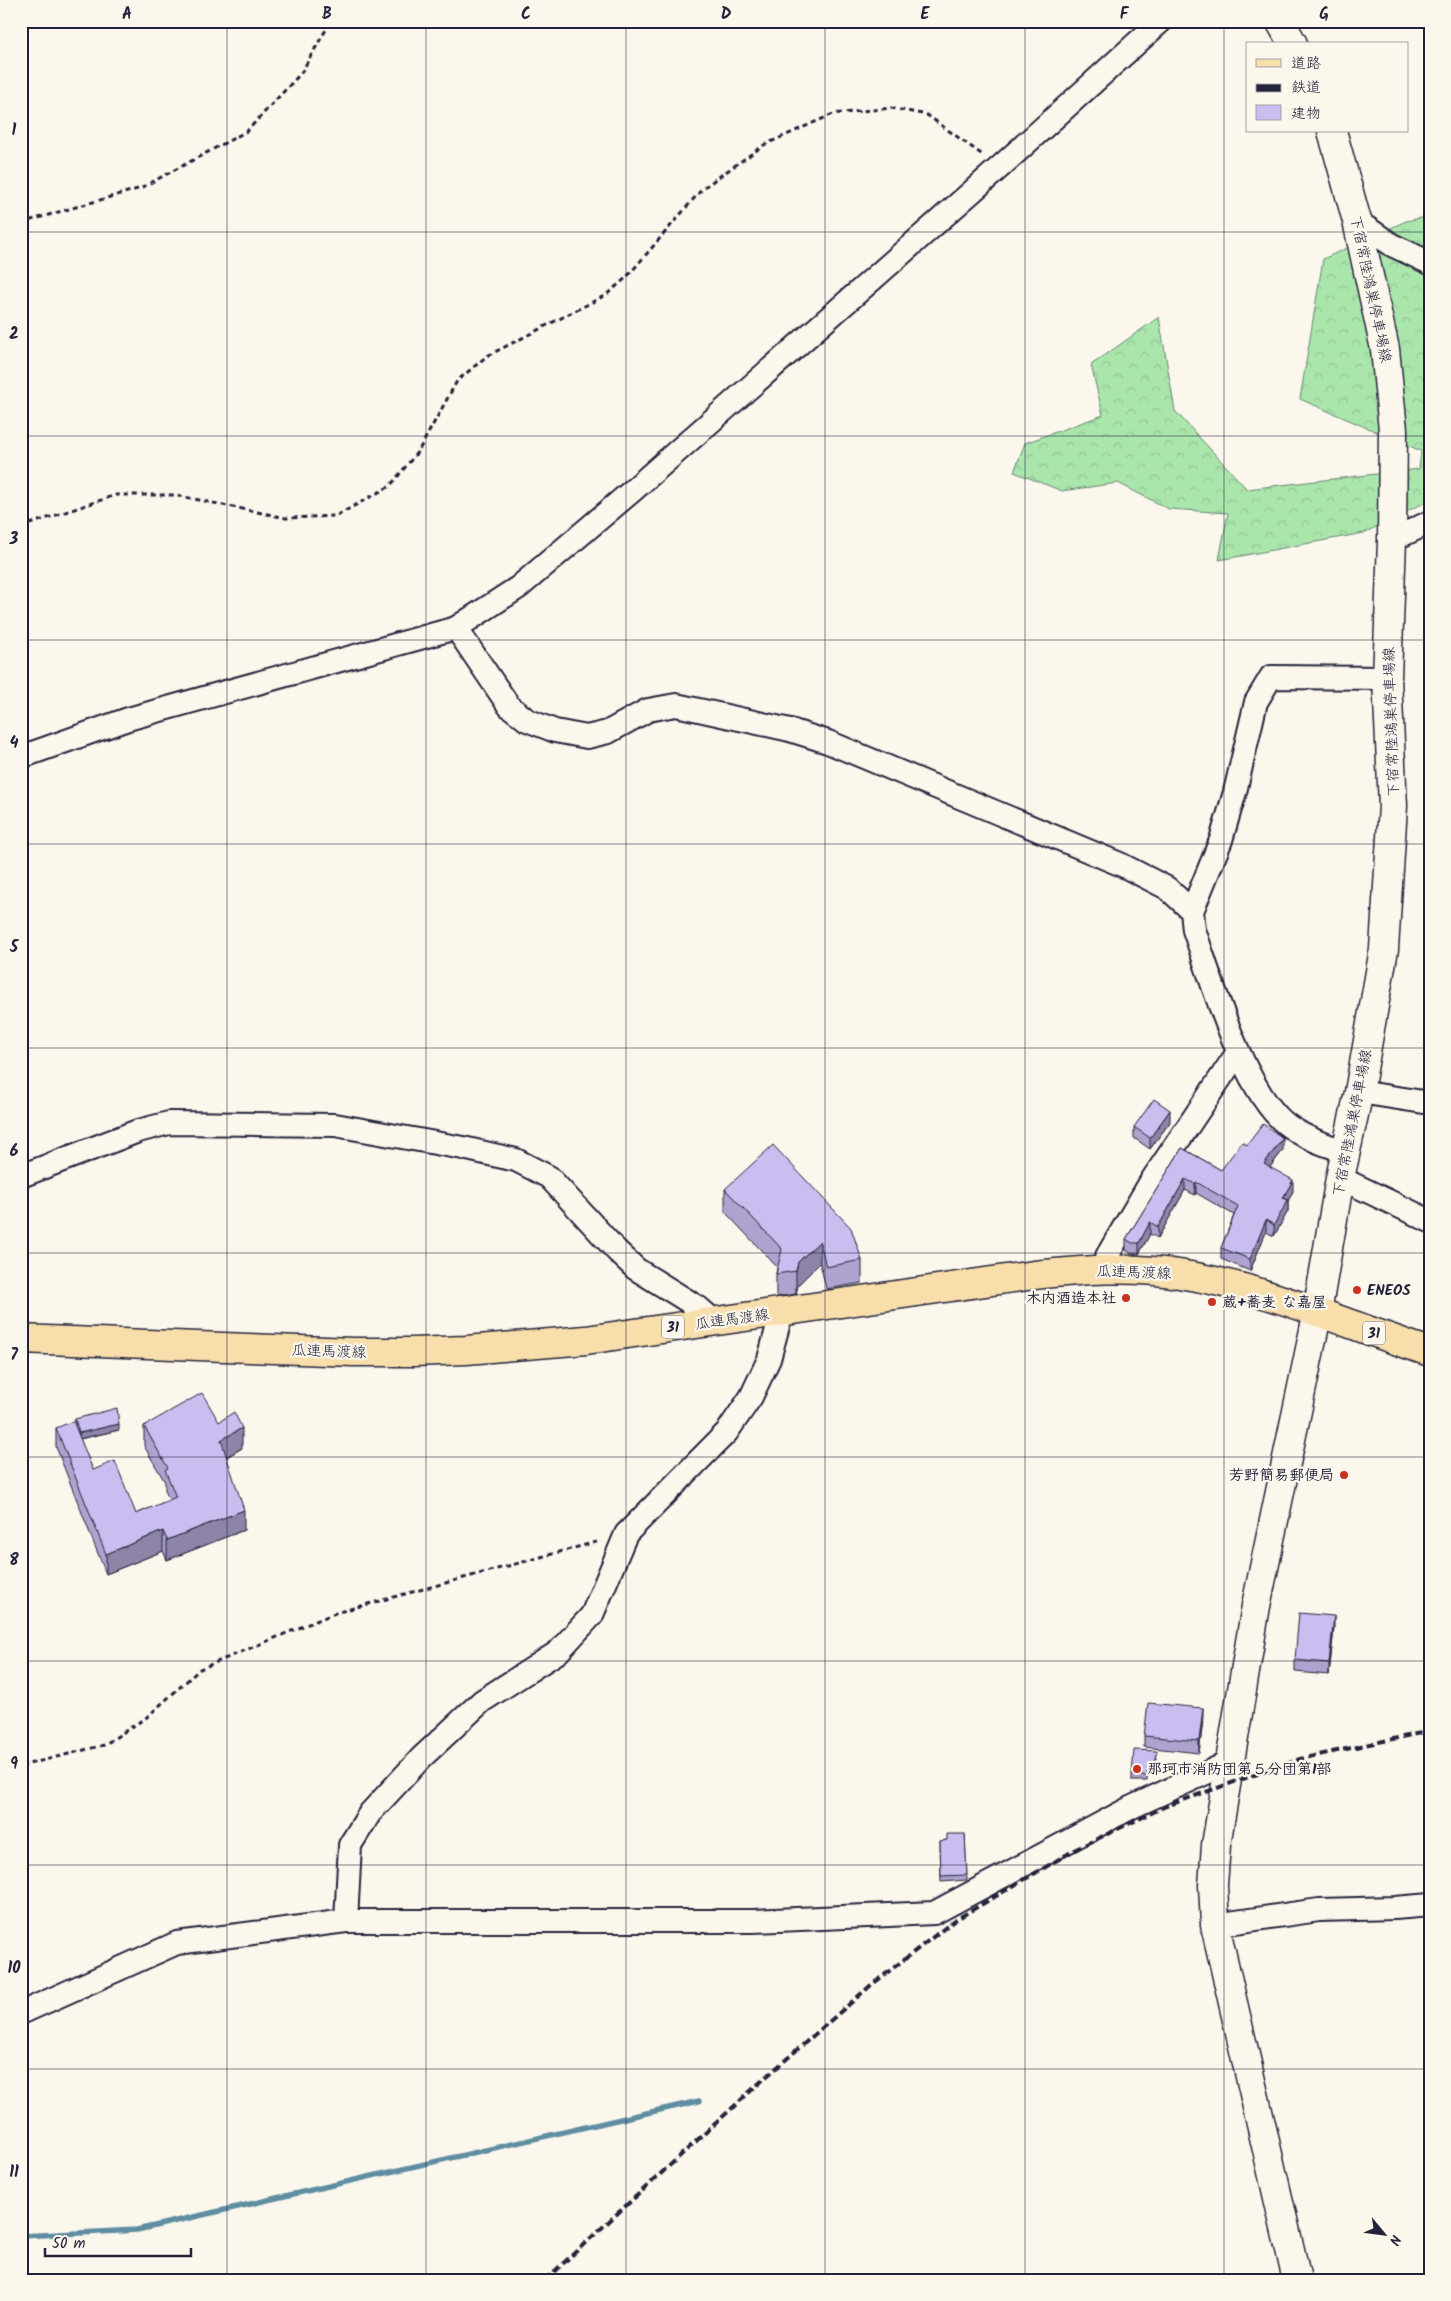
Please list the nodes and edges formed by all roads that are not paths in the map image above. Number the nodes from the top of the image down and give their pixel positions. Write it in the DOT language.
graph roads {
  1 [pos="1161,21"];
  2 [pos="1280,21"];
  3 [pos="1292,42"];
  4 [pos="1332,132"];
  5 [pos="1358,221"];
  6 [pos="1430,263"];
  7 [pos="1430,522"];
  8 [pos="1392,540"];
  9 [pos="456,628"];
  10 [pos="1387,678"];
  11 [pos="21,757"];
  12 [pos="1192,911"];
  13 [pos="1238,1052"];
  14 [pos="1359,1092"];
  15 [pos="1430,1103"];
  16 [pos="1346,1151"];
  17 [pos="21,1176"];
  18 [pos="1340,1178"];
  19 [pos="1430,1221"];
  20 [pos="1106,1269"];
  21 [pos="782,1311"];
  22 [pos="1318,1313"];
  23 [pos="714,1321"];
  24 [pos="21,1339"];
  25 [pos="1430,1352"];
  26 [pos="1230,1762"];
  27 [pos="1430,1905"];
  28 [pos="346,1921"];
  29 [pos="1215,1925"];
  30 [pos="21,2013"];
  31 [pos="1297,2280"];
  1 -- 9 [label="street"];
  2 -- 3 [label="main road"];
  4 -- 5 [label="main road, 下宿常陸鴻巣停車場線"];
  5 -- 6 [label="street"];
  5 -- 8 [label="main road, 下宿常陸鴻巣停車場線"];
  7 -- 8 [label="street"];
  8 -- 10 [label="main road, 下宿常陸鴻巣停車場線"];
  9 -- 11 [label="street"];
  9 -- 12 [label="street"];
  10 -- 12 [label="street"];
  10 -- 14 [label="main road, 下宿常陸鴻巣停車場線"];
  12 -- 13 [label="street"];
  13 -- 16 [label="street"];
  13 -- 20 [label="street"];
  14 -- 15 [label="street"];
  14 -- 16 [label="main road, 下宿常陸鴻巣停車場線"];
  16 -- 18 [label="main road, 下宿常陸鴻巣停車場線"];
  17 -- 23 [label="street"];
  18 -- 19 [label="street"];
  18 -- 22 [label="main road, 下宿常陸鴻巣停車場線"];
  20 -- 21 [label="main road, 瓜連馬渡線 / 31"];
  20 -- 22 [label="main road, 瓜連馬渡線 / 31"];
  21 -- 23 [label="main road, 瓜連馬渡線 / 31"];
  21 -- 28 [label="street"];
  22 -- 25 [label="main road, 瓜連馬渡線 / 31"];
  22 -- 26 [label="main road, 下宿常陸鴻巣停車場線"];
  23 -- 24 [label="main road, 瓜連馬渡線 / 31"];
  26 -- 28 [label="street"];
  26 -- 29 [label="main road, 下宿常陸鴻巣停車場線"];
  27 -- 29 [label="street"];
  28 -- 30 [label="street"];
  29 -- 31 [label="main road, 下宿常陸鴻巣停車場線"];
}
